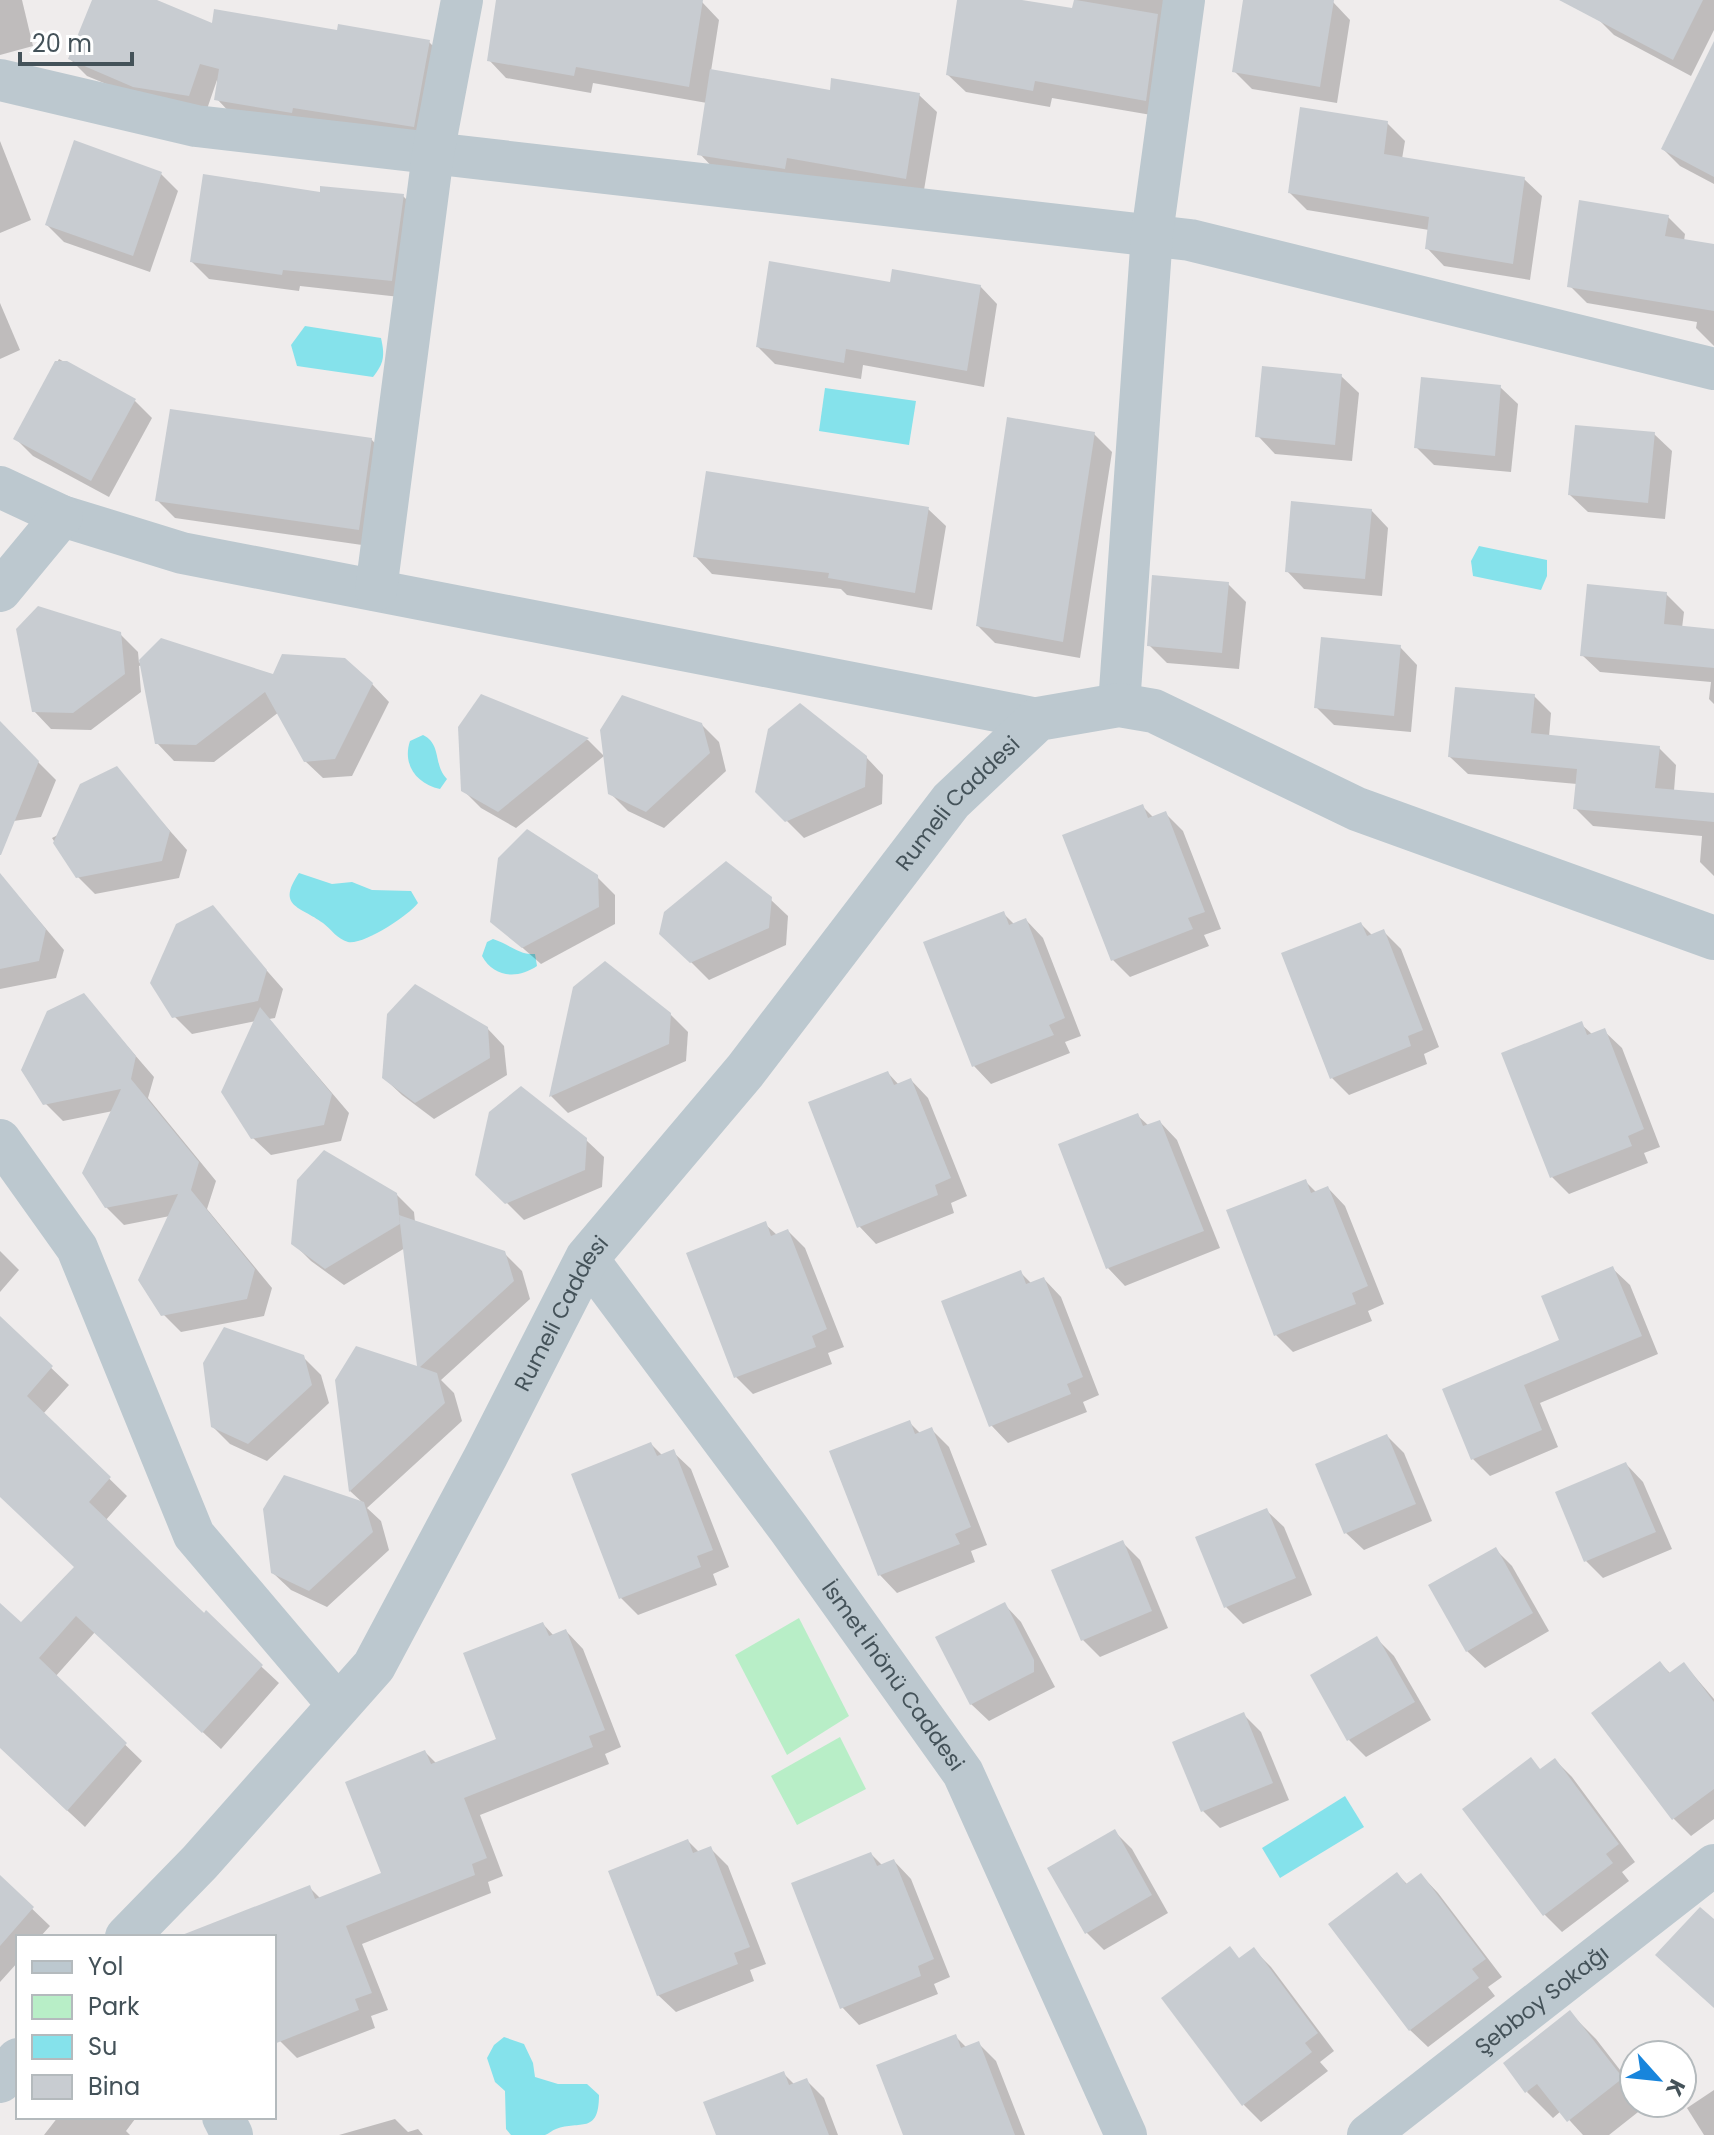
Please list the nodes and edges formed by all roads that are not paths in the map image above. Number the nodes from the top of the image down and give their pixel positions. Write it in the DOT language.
graph roads {
  1 [pos="462,0"];
  2 [pos="1184,0"];
  3 [pos="0,80"];
  4 [pos="433,154"];
  5 [pos="1152,234"];
  6 [pos="1714,369"];
  7 [pos="0,487"];
  8 [pos="62,516"];
  9 [pos="376,590"];
  10 [pos="0,591"];
  11 [pos="1119,705"];
  12 [pos="1038,719"];
  13 [pos="1714,938"];
  14 [pos="0,1140"];
  15 [pos="587,1258"];
  16 [pos="339,1706"];
  17 [pos="1714,1865"];
  18 [pos="135,1933"];
  19 [pos="1126,2135"];
  20 [pos="1368,2135"];
  1 -- 4 [label="street"];
  2 -- 5 [label="street"];
  3 -- 4 [label="street"];
  4 -- 5 [label="street"];
  4 -- 9 [label="street"];
  5 -- 6 [label="street"];
  5 -- 11 [label="street"];
  7 -- 8 [label="street"];
  8 -- 9 [label="street"];
  8 -- 10 [label="street"];
  9 -- 12 [label="street"];
  11 -- 12 [label="street"];
  11 -- 13 [label="street"];
  12 -- 15 [label="street, Rumeli Caddesi"];
  14 -- 16 [label="street"];
  15 -- 16 [label="street, Rumeli Caddesi"];
  15 -- 19 [label="street, İsmet İnönü Caddesi"];
  16 -- 18 [label="street, Rumeli Caddesi"];
  17 -- 20 [label="street, Şebboy Sokağı"];
}
